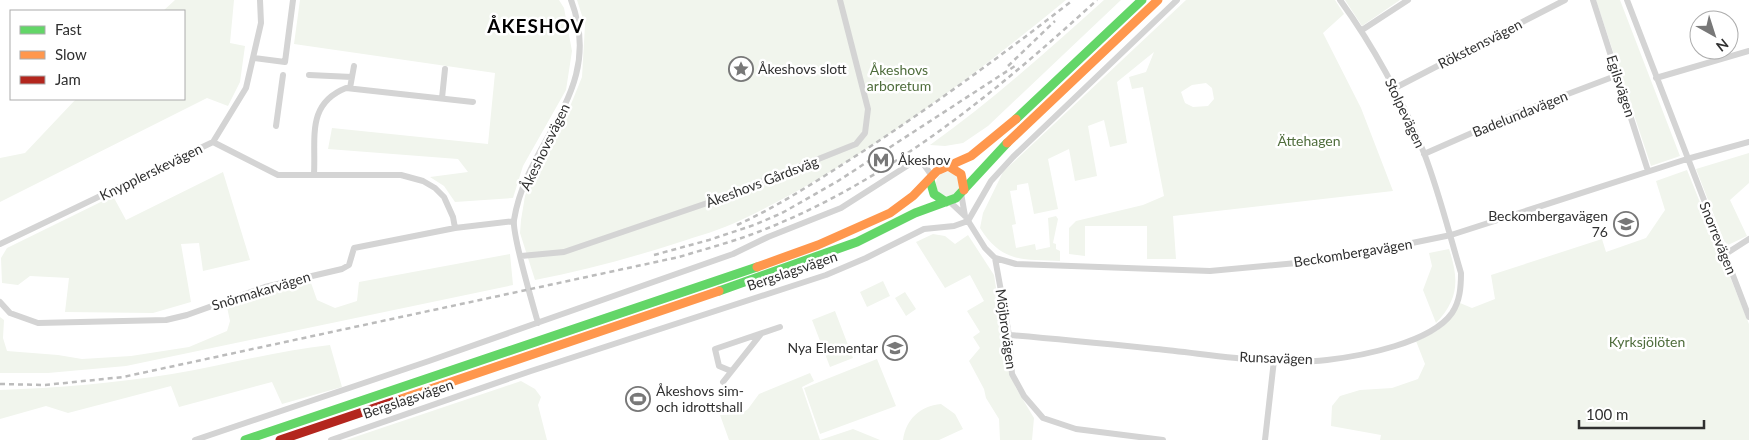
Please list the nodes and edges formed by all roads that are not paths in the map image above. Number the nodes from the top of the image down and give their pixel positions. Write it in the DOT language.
graph roads {
  1 [pos="260,0"];
  2 [pos="293,0"];
  3 [pos="571,0"];
  4 [pos="840,0"];
  5 [pos="1142,0"];
  6 [pos="1158,0"];
  7 [pos="1178,0"];
  8 [pos="1340,0"];
  9 [pos="1408,0"];
  10 [pos="1564,0"];
  11 [pos="1593,0"];
  12 [pos="1628,1"];
  13 [pos="1362,30"];
  14 [pos="1749,51"];
  15 [pos="254,58"];
  16 [pos="354,66"];
  17 [pos="445,69"];
  18 [pos="283,75"];
  19 [pos="309,75"];
  20 [pos="1618,76"];
  21 [pos="352,77"];
  22 [pos="1656,78"];
  23 [pos="350,88"];
  24 [pos="1395,88"];
  25 [pos="442,98"];
  26 [pos="473,102"];
  27 [pos="276,126"];
  28 [pos="213,142"];
  29 [pos="1749,142"];
  30 [pos="1424,154"];
  31 [pos="1687,159"];
  32 [pos="922,162"];
  33 [pos="946,166"];
  34 [pos="1648,171"];
  35 [pos="314,174"];
  36 [pos="931,178"];
  37 [pos="962,192"];
  38 [pos="948,201"];
  39 [pos="966,219"];
  40 [pos="514,221"];
  41 [pos="455,228"];
  42 [pos="1451,235"];
  43 [pos="1749,239"];
  44 [pos="0,244"];
  45 [pos="1724,255"];
  46 [pos="521,256"];
  47 [pos="995,258"];
  48 [pos="1749,294"];
  49 [pos="1741,295"];
  50 [pos="0,302"];
  51 [pos="1749,317"];
  52 [pos="538,323"];
  53 [pos="780,327"];
  54 [pos="762,333"];
  55 [pos="1009,334"];
  56 [pos="1274,360"];
  57 [pos="731,372"];
  58 [pos="723,382"];
  59 [pos="195,440"];
  60 [pos="245,440"];
  61 [pos="280,440"];
  62 [pos="331,440"];
  63 [pos="1163,440"];
  64 [pos="1265,440"];
  1 -- 15 [label="street"];
  2 -- 15 [label="street"];
  3 -- 40 [label="street, Åkeshovsvägen"];
  4 -- 46 [label="street, Åkeshovs Gårdsväg"];
  5 -- 33 [label="main road, Bergslagsvägen"];
  6 -- 37 [label="main road, Bergslagsvägen"];
  7 -- 39 [label="street"];
  8 -- 13 [label="street, Stolpevägen"];
  9 -- 13 [label="street"];
  10 -- 24 [label="street, Rökstensvägen"];
  11 -- 20 [label="street, Egilsvägen"];
  12 -- 22 [label="street"];
  13 -- 24 [label="street, Stolpevägen"];
  14 -- 22 [label="street"];
  15 -- 28 [label="street"];
  16 -- 21 [label="street"];
  17 -- 25 [label="street"];
  18 -- 27 [label="street"];
  19 -- 21 [label="street"];
  20 -- 30 [label="street, Badelundavägen"];
  20 -- 34 [label="street, Egilsvägen"];
  21 -- 23 [label="street"];
  22 -- 31 [label="street"];
  23 -- 25 [label="street"];
  23 -- 35 [label="street"];
  24 -- 30 [label="street, Stolpevägen"];
  25 -- 26 [label="street"];
  28 -- 35 [label="street, Knypplerskevägen"];
  28 -- 44 [label="street, Knypplerskevägen"];
  29 -- 31 [label="street, Beckombergavägen"];
  30 -- 42 [label="street, Stolpevägen"];
  31 -- 34 [label="street, Beckombergavägen"];
  31 -- 45 [label="street, Snorrevägen"];
  32 -- 33 [label="street"];
  32 -- 36 [label="street"];
  32 -- 52 [label="street, Bergslagsvägen"];
  33 -- 36 [label="main road, Bergslagsvägen"];
  33 -- 37 [label="main road"];
  34 -- 42 [label="street, Beckombergavägen"];
  35 -- 41 [label="street, Knypplerskevägen"];
  36 -- 38 [label="main road"];
  36 -- 60 [label="main road, Bergslagsvägen"];
  37 -- 38 [label="main road, Bergslagsvägen"];
  37 -- 39 [label="street"];
  38 -- 39 [label="street"];
  38 -- 61 [label="main road, Bergslagsvägen"];
  39 -- 47 [label="street"];
  39 -- 62 [label="street, Bergslagsvägen"];
  40 -- 41 [label="street, Snörmakarvägen"];
  40 -- 46 [label="street, Åkeshovsvägen"];
  41 -- 50 [label="street, Snörmakarvägen"];
  42 -- 47 [label="street, Beckombergavägen"];
  42 -- 56 [label="street, Runsavägen"];
  43 -- 45 [label="street"];
  45 -- 49 [label="street, Snorrevägen"];
  46 -- 52 [label="street, Åkeshovsvägen"];
  47 -- 55 [label="street, Möjbrovägen"];
  48 -- 49 [label="street"];
  49 -- 51 [label="street, Snorrevägen"];
  52 -- 59 [label="street, Bergslagsvägen"];
  53 -- 54 [label="street"];
  54 -- 57 [label="street"];
  54 -- 57 [label="street"];
  55 -- 56 [label="street, Runsavägen"];
  55 -- 63 [label="street, Möjbrovägen"];
  56 -- 64 [label="street"];
  57 -- 58 [label="street"];
}
